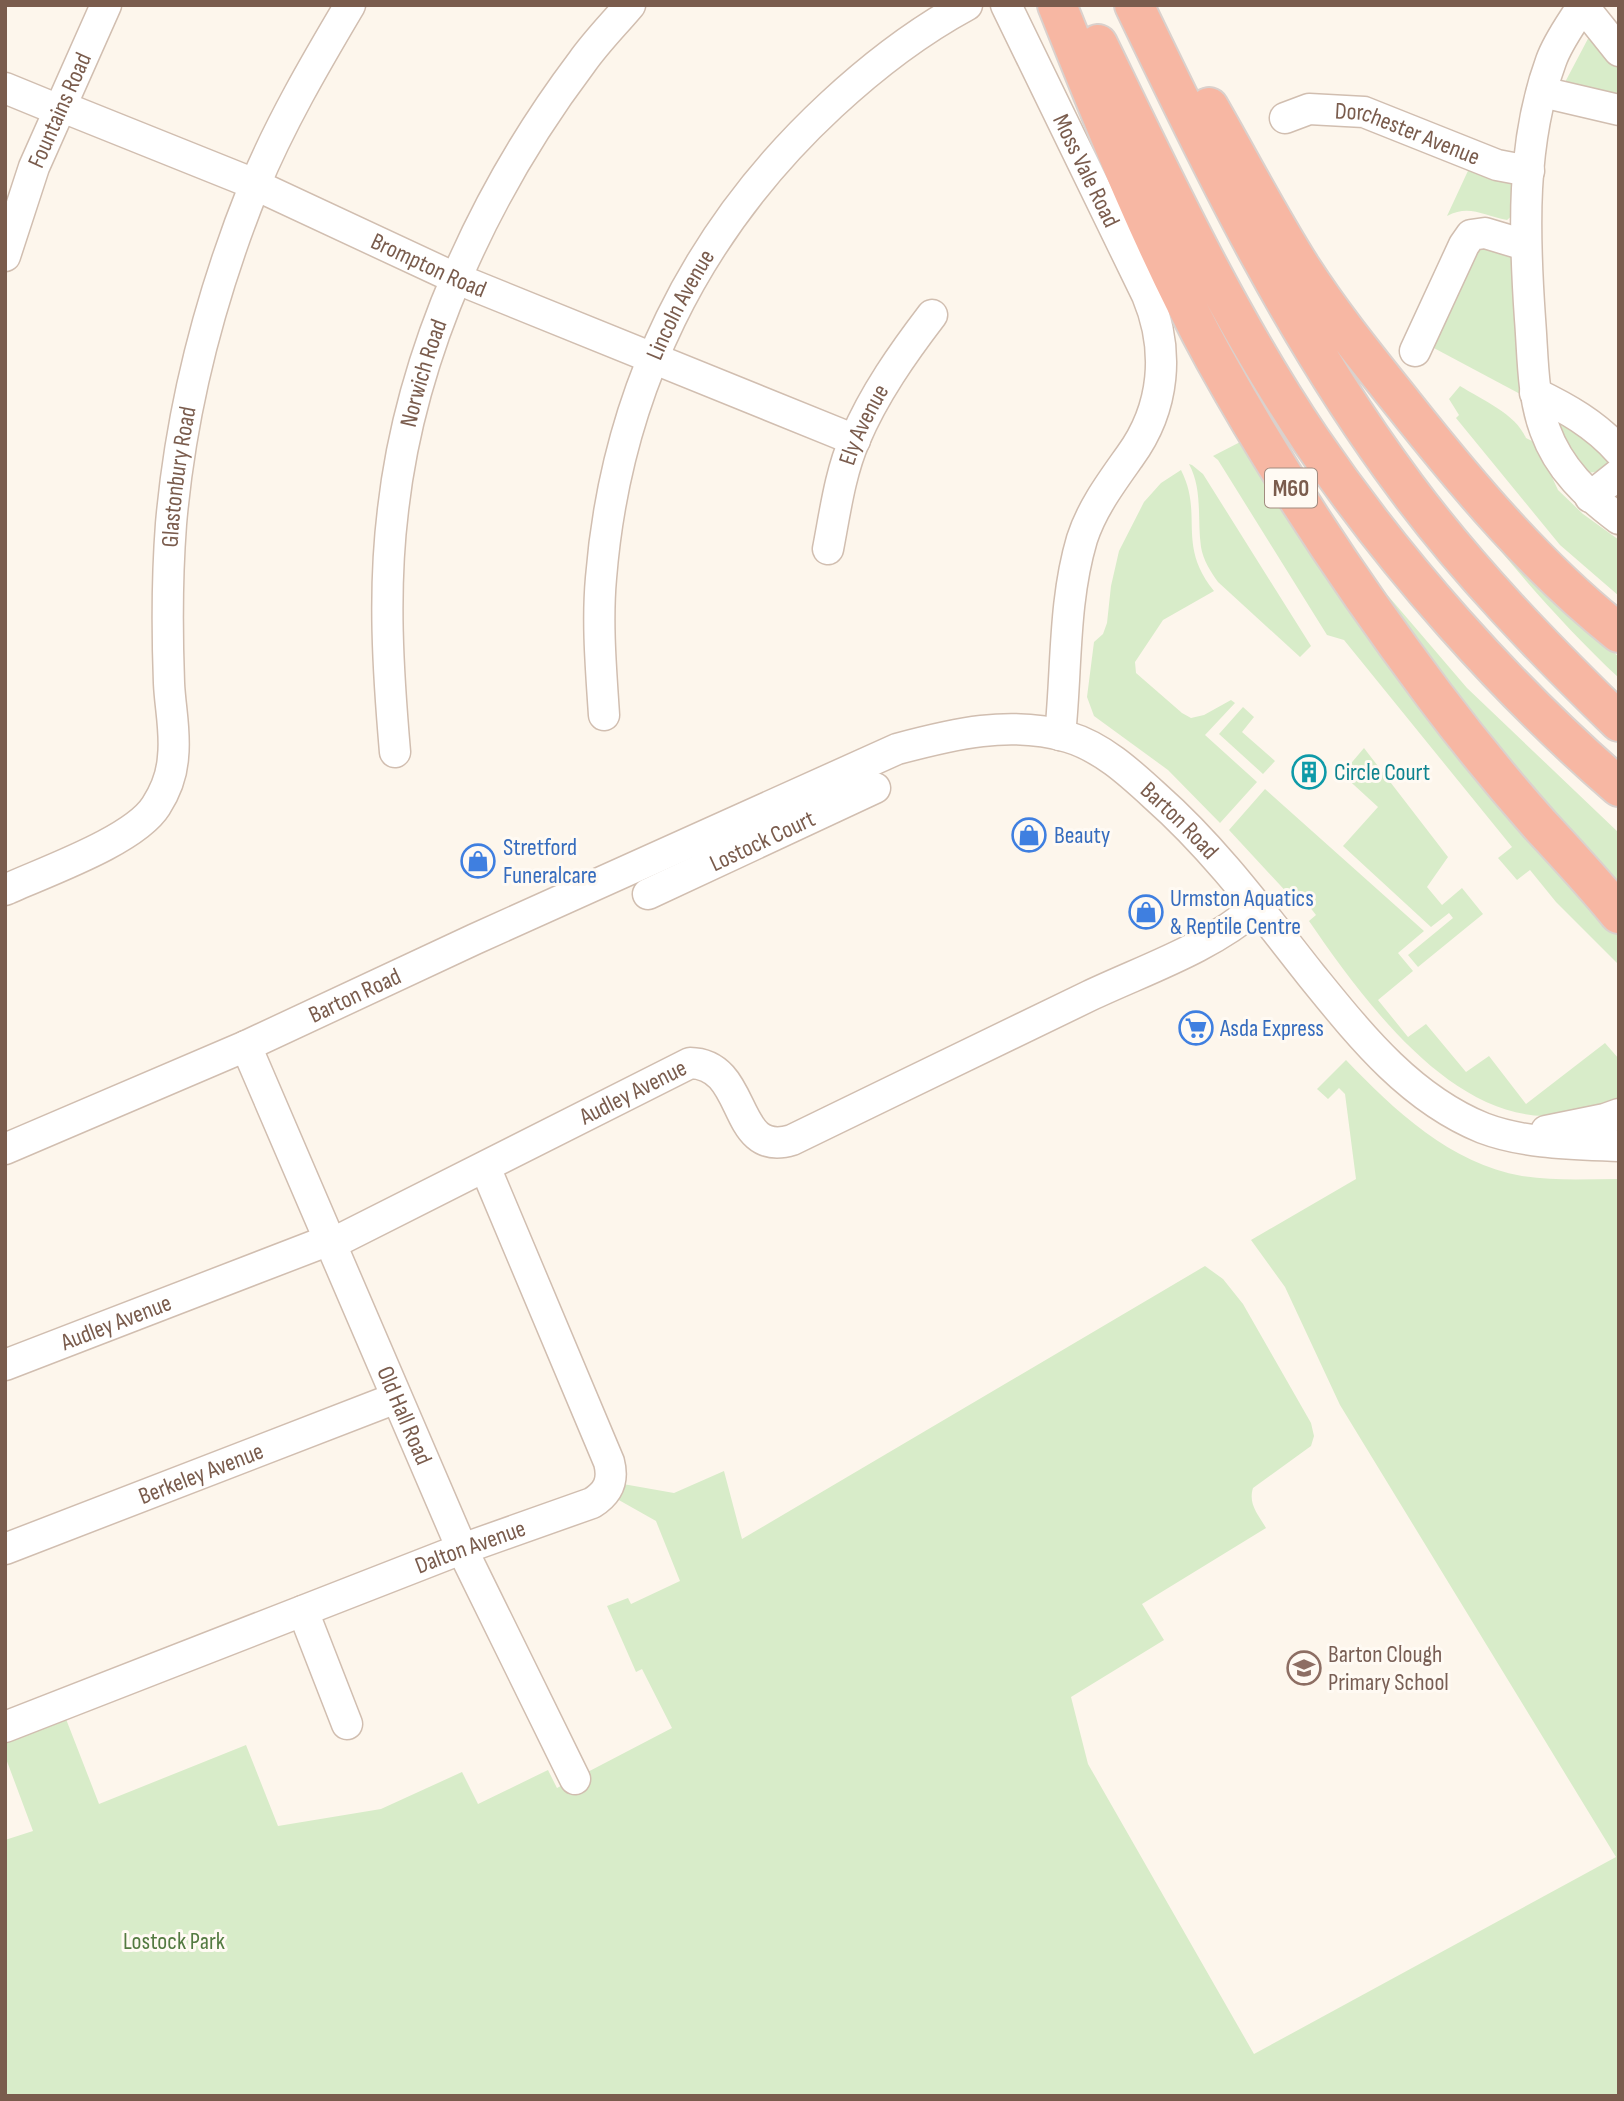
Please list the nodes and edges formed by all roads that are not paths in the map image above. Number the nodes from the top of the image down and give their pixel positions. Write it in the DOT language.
graph roads {
  1 [pos="106,5"];
  2 [pos="350,5"];
  3 [pos="630,5"];
  4 [pos="967,5"];
  5 [pos="1006,5"];
  6 [pos="1057,5"];
  7 [pos="1079,5"];
  8 [pos="1134,5"];
  9 [pos="1151,5"];
  10 [pos="1583,5"];
  11 [pos="1619,51"];
  12 [pos="5,88"];
  13 [pos="1542,92"];
  14 [pos="59,108"];
  15 [pos="1619,110"];
  16 [pos="1285,118"];
  17 [pos="1529,171"];
  18 [pos="255,186"];
  19 [pos="1525,245"];
  20 [pos="5,256"];
  21 [pos="455,278"];
  22 [pos="932,315"];
  23 [pos="1415,351"];
  24 [pos="652,359"];
  25 [pos="1535,393"];
  26 [pos="855,440"];
  27 [pos="1619,451"];
  28 [pos="1619,474"];
  29 [pos="1590,497"];
  30 [pos="1619,519"];
  31 [pos="828,549"];
  32 [pos="1619,633"];
  33 [pos="604,715"];
  34 [pos="1619,722"];
  35 [pos="1060,735"];
  36 [pos="395,752"];
  37 [pos="875,788"];
  38 [pos="1619,788"];
  39 [pos="836,791"];
  40 [pos="700,837"];
  41 [pos="713,864"];
  42 [pos="5,890"];
  43 [pos="648,894"];
  44 [pos="1257,907"];
  45 [pos="1619,914"];
  46 [pos="246,1046"];
  47 [pos="1619,1114"];
  48 [pos="1518,1137"];
  49 [pos="1619,1146"];
  50 [pos="5,1149"];
  51 [pos="485,1167"];
  52 [pos="330,1242"];
  53 [pos="5,1365"];
  54 [pos="396,1398"];
  55 [pos="5,1549"];
  56 [pos="462,1549"];
  57 [pos="303,1611"];
  58 [pos="347,1724"];
  59 [pos="5,1727"];
  60 [pos="575,1779"];
  1 -- 14 [label="street, Fountains Road"];
  2 -- 18 [label="street, Glastonbury Road"];
  3 -- 21 [label="street, Norwich Road"];
  4 -- 24 [label="street, Lincoln Avenue"];
  5 -- 35 [label="street, Moss Vale Road"];
  6 -- 45 [label="highway, M60"];
  7 -- 38 [label="highway, M60"];
  8 -- 34 [label="highway"];
  9 -- 32 [label="highway"];
  10 -- 11 [label="street"];
  10 -- 13 [label="street"];
  12 -- 14 [label="street, Brompton Road"];
  13 -- 15 [label="street"];
  13 -- 17 [label="street"];
  14 -- 18 [label="street, Brompton Road"];
  14 -- 20 [label="street, Fountains Road"];
  16 -- 17 [label="street, Dorchester Avenue"];
  17 -- 19 [label="street"];
  18 -- 21 [label="street, Brompton Road"];
  18 -- 42 [label="street, Glastonbury Road"];
  19 -- 23 [label="street"];
  19 -- 25 [label="street"];
  21 -- 24 [label="street, Brompton Road"];
  21 -- 36 [label="street, Norwich Road"];
  22 -- 26 [label="street, Ely Avenue"];
  24 -- 26 [label="street, Brompton Road"];
  24 -- 33 [label="street, Lincoln Avenue"];
  25 -- 27 [label="street"];
  25 -- 29 [label="street"];
  26 -- 31 [label="street, Ely Avenue"];
  28 -- 29 [label="street"];
  29 -- 30 [label="street"];
  35 -- 39 [label="street, Barton Road"];
  35 -- 44 [label="street, Barton Road"];
  37 -- 39 [label="street, Lostock Court"];
  39 -- 40 [label="street, Barton Road"];
  39 -- 41 [label="street, Lostock Court"];
  40 -- 41 [label="street"];
  40 -- 46 [label="street, Barton Road"];
  41 -- 43 [label="street, Lostock Court"];
  44 -- 48 [label="street, Barton Road"];
  44 -- 51 [label="street, Audley Avenue"];
  46 -- 50 [label="street, Barton Road"];
  46 -- 52 [label="street, Old Hall Road"];
  47 -- 48 [label="street, Barton Road"];
  48 -- 49 [label="street, Barton Road"];
  51 -- 52 [label="street, Audley Avenue"];
  51 -- 56 [label="street, Dalton Avenue"];
  52 -- 53 [label="street, Audley Avenue"];
  52 -- 54 [label="street, Old Hall Road"];
  54 -- 55 [label="street, Berkeley Avenue"];
  54 -- 56 [label="street, Old Hall Road"];
  56 -- 57 [label="street, Dalton Avenue"];
  56 -- 60 [label="street, Old Hall Road"];
  57 -- 58 [label="street"];
  57 -- 59 [label="street, Dalton Avenue"];
}
